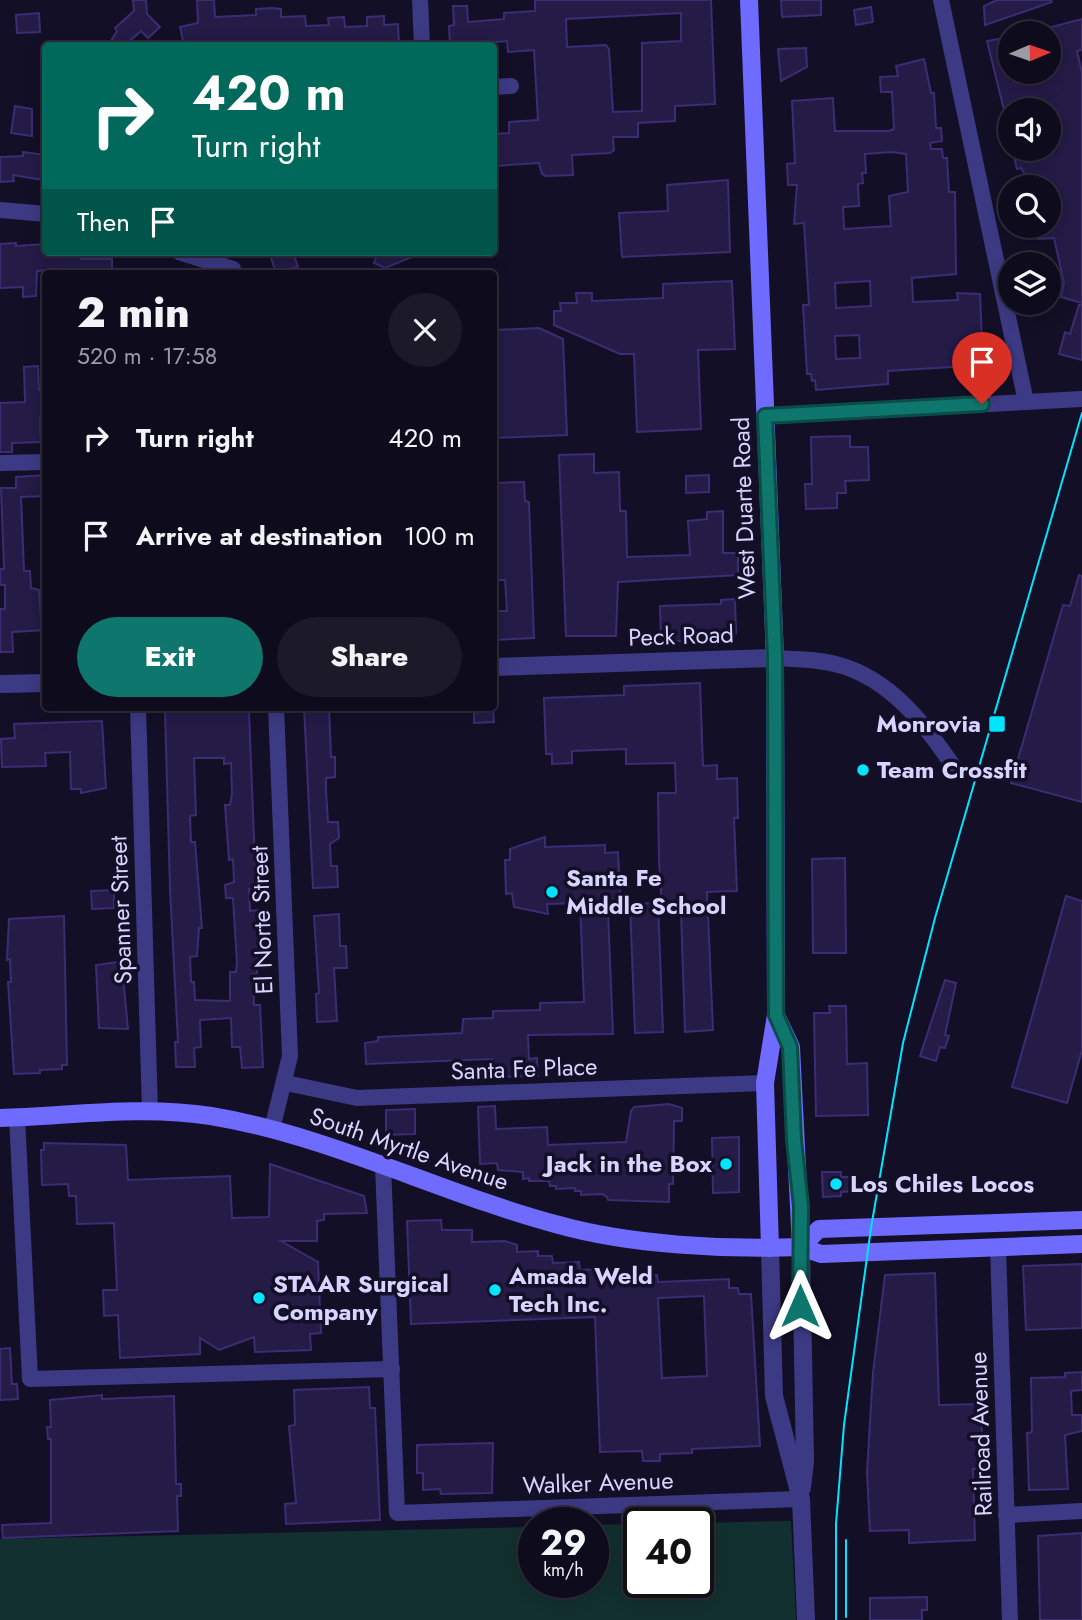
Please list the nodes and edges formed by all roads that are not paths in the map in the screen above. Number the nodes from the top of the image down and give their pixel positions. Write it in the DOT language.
graph roads {
  1 [pos="420,0"];
  2 [pos="749,0"];
  3 [pos="941,0"];
  4 [pos="422,42"];
  5 [pos="511,86"];
  6 [pos="497,87"];
  7 [pos="0,210"];
  8 [pos="42,214"];
  9 [pos="192,256"];
  10 [pos="233,269"];
  11 [pos="1082,399"];
  12 [pos="1026,402"];
  13 [pos="765,416"];
  14 [pos="42,462"];
  15 [pos="0,463"];
  16 [pos="775,657"];
  17 [pos="497,667"];
  18 [pos="42,683"];
  19 [pos="0,684"];
  20 [pos="138,711"];
  21 [pos="276,711"];
  22 [pos="953,766"];
  23 [pos="776,1015"];
  24 [pos="286,1083"];
  25 [pos="765,1083"];
  26 [pos="150,1111"];
  27 [pos="9,1117"];
  28 [pos="272,1129"];
  29 [pos="383,1166"];
  30 [pos="1082,1220"];
  31 [pos="1082,1244"];
  32 [pos="801,1247"];
  33 [pos="999,1247"];
  34 [pos="770,1248"];
  35 [pos="392,1369"];
  36 [pos="801,1499"];
  37 [pos="1082,1511"];
  38 [pos="1006,1515"];
  39 [pos="806,1620"];
  40 [pos="1010,1620"];
  1 -- 4 [label="street"];
  2 -- 13 [label="main road, West Duarte Road"];
  3 -- 12 [label="street"];
  5 -- 6 [label="street"];
  7 -- 8 [label="street"];
  9 -- 10 [label="street"];
  11 -- 12 [label="street"];
  12 -- 13 [label="street"];
  13 -- 16 [label="main road, West Duarte Road"];
  14 -- 15 [label="street"];
  16 -- 17 [label="street, Peck Road"];
  16 -- 22 [label="street, Peck Road"];
  16 -- 23 [label="main road, West Duarte Road"];
  18 -- 19 [label="street"];
  20 -- 26 [label="street, Spanner Street"];
  21 -- 24 [label="street, El Norte Street"];
  23 -- 25 [label="main road, West Duarte Road"];
  23 -- 32 [label="main road, West Duarte Road"];
  24 -- 25 [label="street, Santa Fe Place"];
  24 -- 28 [label="street, El Norte Street"];
  25 -- 34 [label="main road, West Duarte Road"];
  26 -- 27 [label="main road, South Myrtle Avenue"];
  26 -- 28 [label="main road, South Myrtle Avenue"];
  27 -- 35 [label="street"];
  28 -- 29 [label="main road, South Myrtle Avenue"];
  29 -- 34 [label="main road, South Myrtle Avenue"];
  29 -- 35 [label="street"];
  30 -- 32 [label="main road"];
  31 -- 33 [label="main road, South Myrtle Avenue"];
  32 -- 33 [label="main road, South Myrtle Avenue"];
  32 -- 34 [label="main road, South Myrtle Avenue"];
  32 -- 36 [label="street, West Duarte Road"];
  33 -- 38 [label="street, Railroad Avenue"];
  34 -- 36 [label="street"];
  35 -- 36 [label="street, Walker Avenue"];
  36 -- 39 [label="street"];
  37 -- 38 [label="street"];
  38 -- 40 [label="street, Railroad Avenue"];
}
